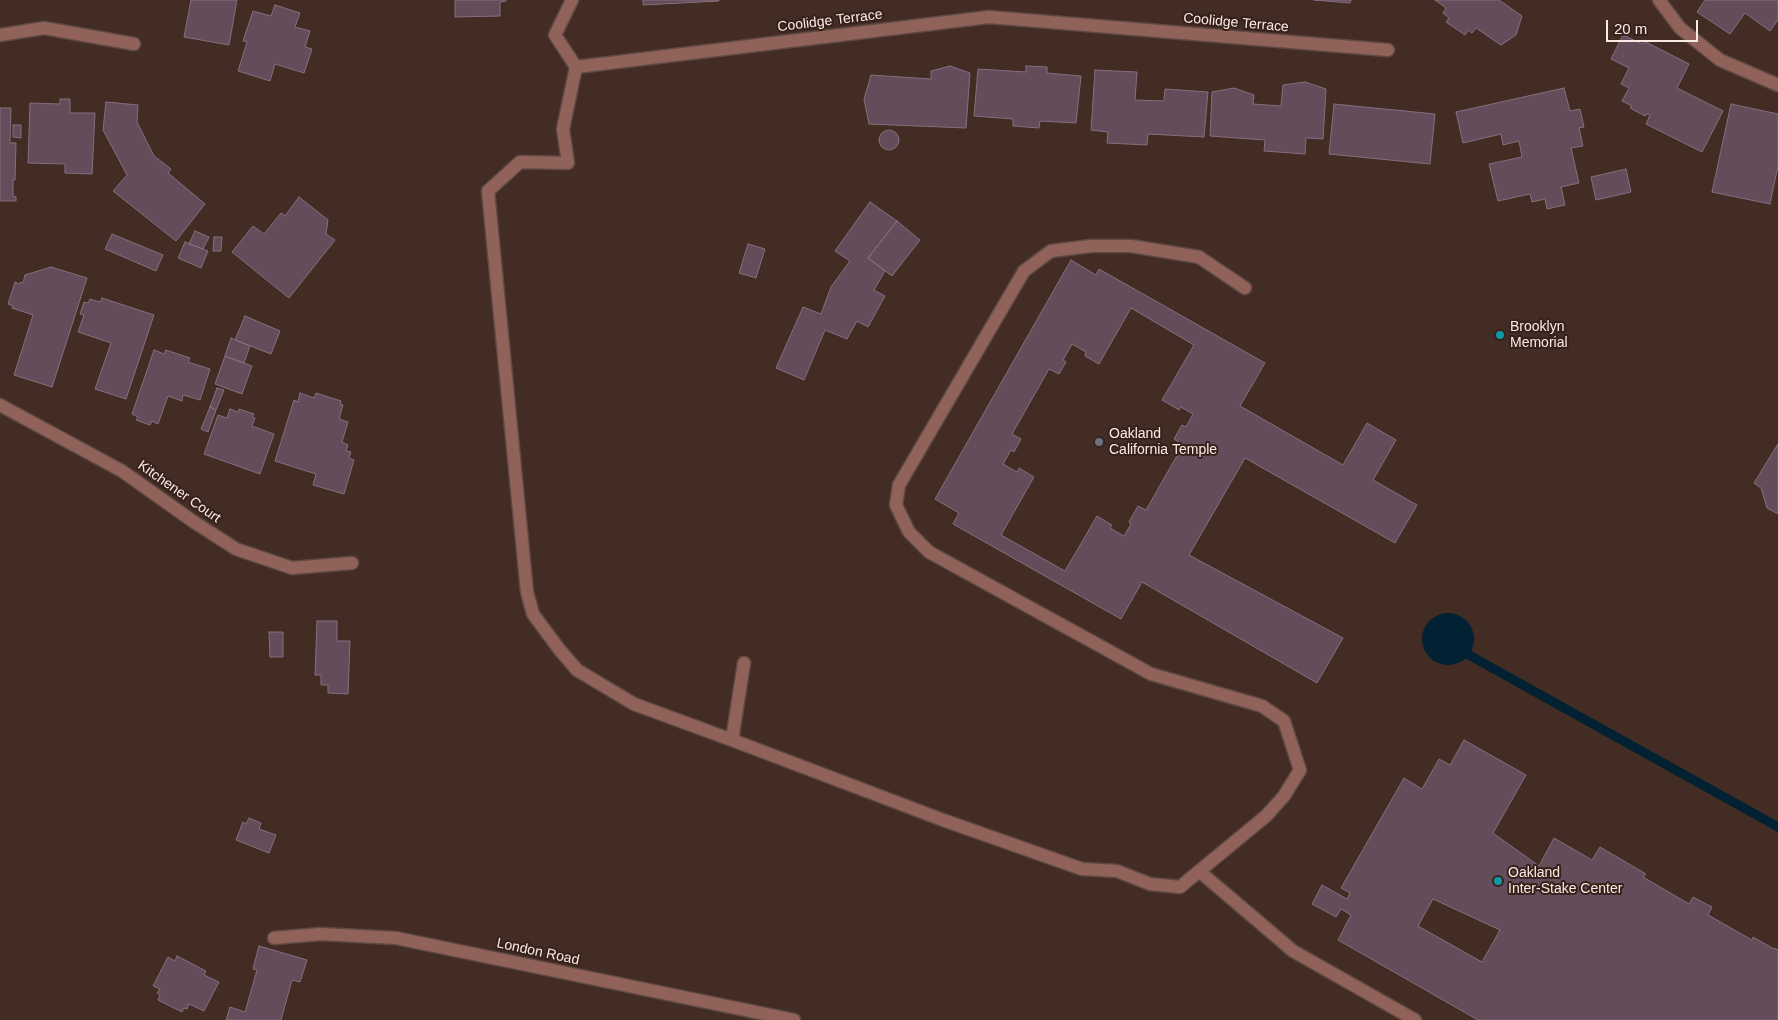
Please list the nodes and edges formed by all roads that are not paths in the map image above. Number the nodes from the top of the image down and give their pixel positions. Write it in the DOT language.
graph roads {
  1 [pos="572,0"];
  2 [pos="1659,0"];
  3 [pos="0,35"];
  4 [pos="134,44"];
  5 [pos="1388,50"];
  6 [pos="576,66"];
  7 [pos="1778,85"];
  8 [pos="1245,288"];
  9 [pos="0,405"];
  10 [pos="352,563"];
  11 [pos="744,663"];
  12 [pos="732,740"];
  13 [pos="1200,871"];
  14 [pos="274,938"];
  15 [pos="794,1020"];
  16 [pos="1415,1020"];
  1 -- 6 [label="street"];
  2 -- 7 [label="street"];
  3 -- 4 [label="street"];
  5 -- 6 [label="street, Coolidge Terrace"];
  6 -- 12 [label="street"];
  8 -- 13 [label="street"];
  9 -- 10 [label="street, Kitchener Court"];
  11 -- 12 [label="street"];
  12 -- 13 [label="street"];
  13 -- 16 [label="street"];
  14 -- 15 [label="street, London Road"];
}
